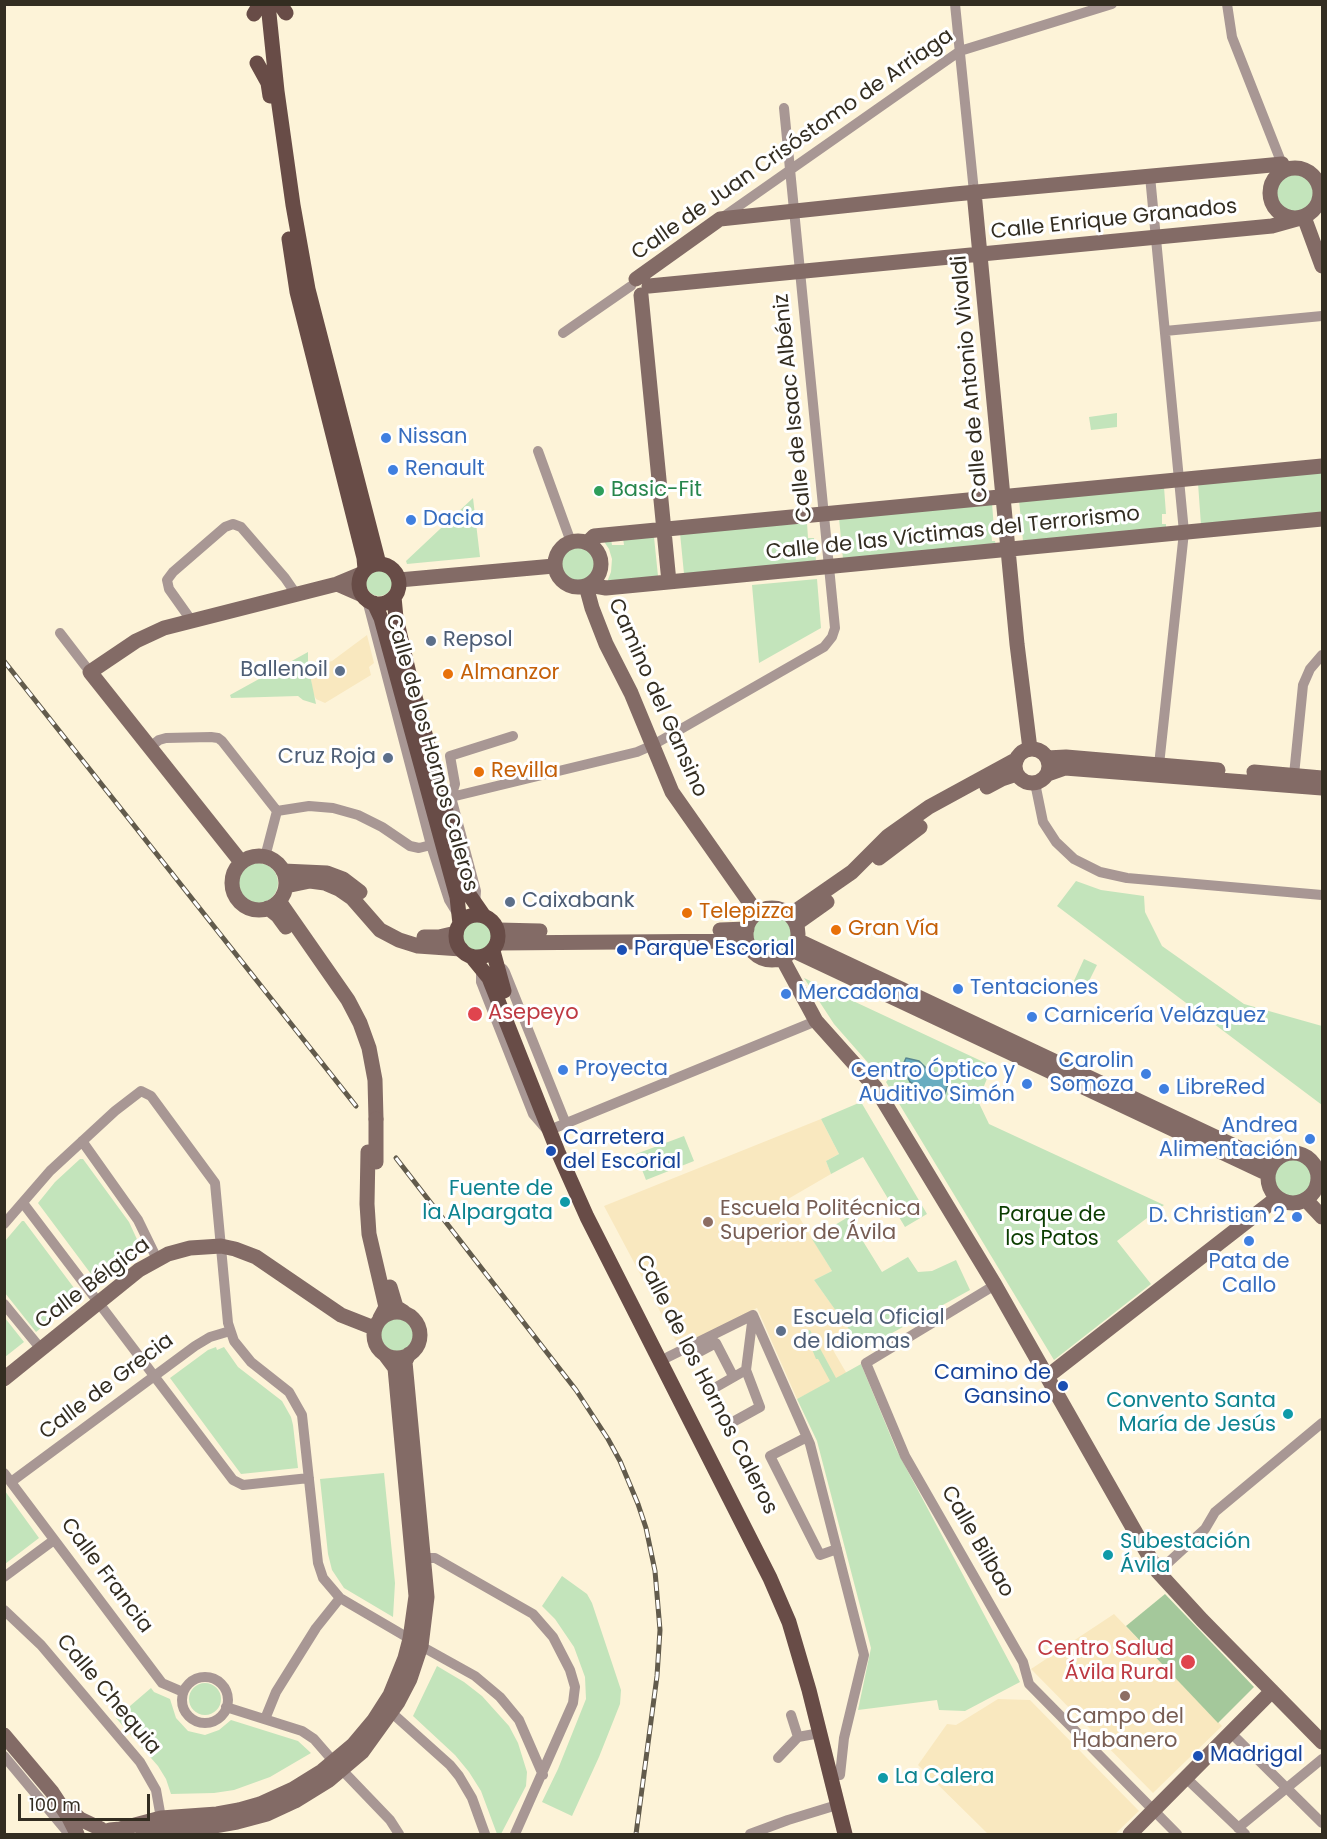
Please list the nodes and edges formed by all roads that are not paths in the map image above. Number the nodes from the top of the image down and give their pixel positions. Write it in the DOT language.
graph roads {
  1 [pos="268,4"];
  2 [pos="955,4"];
  3 [pos="1112,4"];
  4 [pos="1227,4"];
  5 [pos="960,51"];
  6 [pos="257,63"];
  7 [pos="277,91"];
  8 [pos="784,108"];
  9 [pos="277,133"];
  10 [pos="1283,167"];
  11 [pos="790,172"];
  12 [pos="1150,176"];
  13 [pos="974,192"];
  14 [pos="1321,193"];
  15 [pos="794,212"];
  16 [pos="1300,218"];
  17 [pos="720,219"];
  18 [pos="1156,237"];
  19 [pos="980,254"];
  20 [pos="658,263"];
  21 [pos="1323,266"];
  22 [pos="800,271"];
  23 [pos="667,284"];
  24 [pos="639,287"];
  25 [pos="1323,316"];
  26 [pos="1166,331"];
  27 [pos="563,333"];
  28 [pos="538,451"];
  29 [pos="1323,466"];
  30 [pos="1180,480"];
  31 [pos="1003,497"];
  32 [pos="824,514"];
  33 [pos="1323,519"];
  34 [pos="664,529"];
  35 [pos="1184,532"];
  36 [pos="571,542"];
  37 [pos="587,543"];
  38 [pos="1008,549"];
  39 [pos="554,566"];
  40 [pos="829,567"];
  41 [pos="368,569"];
  42 [pos="399,580"];
  43 [pos="669,582"];
  44 [pos="337,584"];
  45 [pos="587,585"];
  46 [pos="296,594"];
  47 [pos="394,597"];
  48 [pos="368,599"];
  49 [pos="191,620"];
  50 [pos="60,633"];
  51 [pos="1323,655"];
  52 [pos="90,672"];
  53 [pos="513,736"];
  54 [pos="653,745"];
  55 [pos="150,747"];
  56 [pos="1030,749"];
  57 [pos="1047,758"];
  58 [pos="1159,765"];
  59 [pos="1017,766"];
  60 [pos="1048,774"];
  61 [pos="1294,775"];
  62 [pos="1323,778"];
  63 [pos="1035,783"];
  64 [pos="1323,788"];
  65 [pos="447,798"];
  66 [pos="276,811"];
  67 [pos="432,845"];
  68 [pos="265,857"];
  69 [pos="242,862"];
  70 [pos="284,878"];
  71 [pos="1323,895"];
  72 [pos="273,905"];
  73 [pos="479,910"];
  74 [pos="757,913"];
  75 [pos="458,924"];
  76 [pos="747,935"];
  77 [pos="791,938"];
  78 [pos="485,951"];
  79 [pos="816,1021"];
  80 [pos="558,1129"];
  81 [pos="82,1141"];
  82 [pos="372,1157"];
  83 [pos="1318,1164"];
  84 [pos="1271,1168"];
  85 [pos="1277,1198"];
  86 [pos="1314,1198"];
  87 [pos="23,1203"];
  88 [pos="1323,1217"];
  89 [pos="4,1224"];
  90 [pos="221,1246"];
  91 [pos="157,1259"];
  92 [pos="995,1285"];
  93 [pos="99,1303"];
  94 [pos="4,1304"];
  95 [pos="404,1312"];
  96 [pos="753,1315"];
  97 [pos="377,1323"];
  98 [pos="230,1331"];
  99 [pos="42,1349"];
  100 [pos="699,1352"];
  101 [pos="410,1354"];
  102 [pos="386,1356"];
  103 [pos="669,1358"];
  104 [pos="746,1370"];
  105 [pos="155,1376"];
  106 [pos="733,1376"];
  107 [pos="1048,1376"];
  108 [pos="4,1379"];
  109 [pos="711,1390"];
  110 [pos="731,1423"];
  111 [pos="1323,1423"];
  112 [pos="807,1437"];
  113 [pos="8,1478"];
  114 [pos="309,1478"];
  115 [pos="54,1540"];
  116 [pos="837,1549"];
  117 [pos="424,1558"];
  118 [pos="1158,1572"];
  119 [pos="4,1577"];
  120 [pos="340,1598"];
  121 [pos="4,1610"];
  122 [pos="416,1642"];
  123 [pos="1272,1691"];
  124 [pos="183,1692"];
  125 [pos="226,1707"];
  126 [pos="392,1713"];
  127 [pos="791,1715"];
  128 [pos="265,1719"];
  129 [pos="1231,1733"];
  130 [pos="4,1735"];
  131 [pos="798,1737"];
  132 [pos="829,1739"];
  133 [pos="1323,1742"];
  134 [pos="4,1756"];
  135 [pos="778,1758"];
  136 [pos="1323,1759"];
  137 [pos="338,1766"];
  138 [pos="543,1775"];
  139 [pos="1186,1778"];
  140 [pos="1287,1788"];
  141 [pos="52,1792"];
  142 [pos="837,1805"];
  143 [pos="1154,1810"];
  144 [pos="161,1818"];
  145 [pos="1323,1823"];
  146 [pos="1241,1831"];
  147 [pos="104,1832"];
  148 [pos="69,1834"];
  149 [pos="76,1834"];
  150 [pos="143,1834"];
  151 [pos="399,1834"];
  152 [pos="485,1834"];
  153 [pos="515,1834"];
  154 [pos="750,1834"];
  155 [pos="844,1834"];
  156 [pos="855,1834"];
  157 [pos="1130,1834"];
  158 [pos="1177,1834"];
  1 -- 7 [label="main road"];
  2 -- 5 [label="street, Calle de Antonio Vivaldi"];
  3 -- 5 [label="street, Calle de Juan Crisóstomo de Arriaga"];
  4 -- 10 [label="street"];
  5 -- 11 [label="street, Calle de Juan Crisóstomo de Arriaga"];
  5 -- 13 [label="street, Calle de Antonio Vivaldi"];
  6 -- 9 [label="main road"];
  7 -- 9 [label="main road"];
  7 -- 41 [label="main road"];
  8 -- 11 [label="street, Calle de Isaac Albéniz"];
  9 -- 41 [label="main road"];
  10 -- 12 [label="street, Calle Enrique Granados"];
  10 -- 14 [label="street"];
  10 -- 16 [label="street"];
  11 -- 15 [label="street, Calle de Isaac Albéniz"];
  11 -- 17 [label="street, Calle de Juan Crisóstomo de Arriaga"];
  12 -- 13 [label="street, Calle Enrique Granados"];
  12 -- 18 [label="street"];
  13 -- 15 [label="street, Calle Enrique Granados"];
  13 -- 19 [label="street, Calle de Antonio Vivaldi"];
  14 -- 16 [label="street"];
  15 -- 17 [label="street, Calle Enrique Granados"];
  15 -- 22 [label="street, Calle de Isaac Albéniz"];
  16 -- 18 [label="street, Calle Enrique Granados"];
  16 -- 21 [label="street"];
  17 -- 20 [label="street, Calle de Juan Crisóstomo de Arriaga"];
  18 -- 19 [label="street, Calle Enrique Granados"];
  18 -- 26 [label="street"];
  19 -- 22 [label="street, Calle Enrique Granados"];
  19 -- 31 [label="street, Calle de Antonio Vivaldi"];
  20 -- 23 [label="street"];
  20 -- 24 [label="street, Calle de Juan Crisóstomo de Arriaga"];
  22 -- 23 [label="street, Calle Enrique Granados"];
  22 -- 32 [label="street, Calle de Isaac Albéniz"];
  23 -- 24 [label="street, Calle Enrique Granados"];
  24 -- 27 [label="street, Calle de Juan Crisóstomo de Arriaga"];
  24 -- 34 [label="street"];
  25 -- 26 [label="street"];
  26 -- 30 [label="street"];
  28 -- 36 [label="street"];
  29 -- 30 [label="street, Calle de las Víctimas del Terrorismo"];
  30 -- 31 [label="street, Calle de las Víctimas del Terrorismo"];
  30 -- 35 [label="street"];
  31 -- 32 [label="street, Calle de las Víctimas del Terrorismo"];
  31 -- 38 [label="street, Calle de Antonio Vivaldi"];
  32 -- 34 [label="street, Calle de las Víctimas del Terrorismo"];
  32 -- 40 [label="street, Calle de Isaac Albéniz"];
  33 -- 35 [label="street, Calle de las Víctimas del Terrorismo"];
  34 -- 37 [label="street, Calle de las Víctimas del Terrorismo"];
  34 -- 43 [label="street"];
  35 -- 38 [label="street, Calle de las Víctimas del Terrorismo"];
  35 -- 58 [label="street"];
  36 -- 37 [label="street"];
  36 -- 39 [label="street"];
  37 -- 45 [label="street"];
  38 -- 40 [label="street, Calle de las Víctimas del Terrorismo"];
  38 -- 56 [label="street, Calle de Antonio Vivaldi"];
  39 -- 42 [label="street"];
  39 -- 45 [label="street"];
  40 -- 43 [label="street, Calle de las Víctimas del Terrorismo"];
  40 -- 54 [label="street, Calle de Isaac Albéniz"];
  41 -- 42 [label="main road"];
  41 -- 44 [label="street"];
  41 -- 48 [label="main road"];
  42 -- 47 [label="main road"];
  43 -- 45 [label="street, Calle de las Víctimas del Terrorismo"];
  44 -- 46 [label="street"];
  44 -- 48 [label="street"];
  45 -- 54 [label="street, Camino del Gansino"];
  46 -- 49 [label="street"];
  46 -- 49 [label="street"];
  47 -- 48 [label="main road"];
  47 -- 65 [label="main road, Calle de los Hornos Caleros"];
  48 -- 67 [label="street, Calle de los Hornos Caleros"];
  48 -- 75 [label="main road, Calle de los Hornos Caleros"];
  49 -- 52 [label="street"];
  50 -- 52 [label="street"];
  51 -- 61 [label="street"];
  52 -- 55 [label="street"];
  53 -- 65 [label="street, Calle de los Hornos Caleros"];
  54 -- 65 [label="street, Calle de Isaac Albéniz"];
  54 -- 74 [label="street, Camino del Gansino"];
  55 -- 66 [label="street"];
  55 -- 69 [label="street"];
  56 -- 57 [label="street"];
  56 -- 59 [label="street"];
  57 -- 58 [label="street"];
  57 -- 60 [label="street"];
  58 -- 61 [label="street"];
  59 -- 63 [label="street"];
  59 -- 77 [label="street"];
  60 -- 63 [label="street"];
  60 -- 64 [label="street"];
  61 -- 62 [label="street"];
  63 -- 71 [label="street"];
  65 -- 73 [label="main road, Calle de los Hornos Caleros"];
  66 -- 67 [label="street"];
  66 -- 68 [label="street"];
  67 -- 75 [label="street, Calle de los Hornos Caleros"];
  68 -- 69 [label="street"];
  68 -- 70 [label="street"];
  69 -- 72 [label="street"];
  70 -- 72 [label="street"];
  70 -- 75 [label="street"];
  70 -- 78 [label="street"];
  72 -- 82 [label="street, bridge"];
  73 -- 75 [label="main road"];
  73 -- 78 [label="main road"];
  74 -- 76 [label="street"];
  74 -- 77 [label="street"];
  75 -- 78 [label="main road"];
  76 -- 77 [label="street"];
  76 -- 78 [label="street"];
  77 -- 79 [label="street"];
  77 -- 84 [label="street"];
  78 -- 80 [label="main road, Calle de los Hornos Caleros"];
  79 -- 80 [label="street"];
  79 -- 92 [label="street"];
  80 -- 103 [label="main road, Calle de los Hornos Caleros"];
  80 -- 132 [label="main road, Calle de los Hornos Caleros"];
  81 -- 87 [label="street"];
  81 -- 90 [label="street"];
  81 -- 91 [label="street"];
  82 -- 95 [label="street"];
  82 -- 97 [label="street"];
  83 -- 84 [label="street"];
  83 -- 86 [label="street"];
  84 -- 85 [label="street"];
  85 -- 86 [label="street"];
  85 -- 107 [label="street"];
  86 -- 88 [label="street"];
  87 -- 89 [label="street"];
  87 -- 93 [label="street"];
  90 -- 91 [label="street, Calle Bélgica"];
  90 -- 97 [label="street, Calle Bélgica"];
  90 -- 98 [label="street"];
  91 -- 93 [label="street, Calle Bélgica"];
  92 -- 107 [label="street"];
  92 -- 143 [label="street, Calle Bilbao"];
  93 -- 99 [label="street, Calle Bélgica"];
  93 -- 105 [label="street"];
  94 -- 99 [label="street"];
  95 -- 97 [label="street"];
  95 -- 101 [label="street"];
  96 -- 103 [label="street"];
  96 -- 104 [label="street"];
  96 -- 112 [label="street"];
  97 -- 102 [label="street"];
  98 -- 105 [label="street, Calle de Grecia"];
  98 -- 114 [label="street"];
  99 -- 108 [label="street, Calle Bélgica"];
  100 -- 106 [label="street"];
  101 -- 102 [label="street"];
  101 -- 117 [label="street"];
  102 -- 122 [label="street"];
  103 -- 132 [label="main road, Calle de los Hornos Caleros"];
  104 -- 106 [label="street"];
  104 -- 110 [label="street"];
  105 -- 113 [label="street, Calle de Grecia"];
  105 -- 114 [label="street"];
  106 -- 109 [label="street"];
  107 -- 118 [label="street"];
  111 -- 118 [label="street"];
  112 -- 116 [label="street"];
  112 -- 116 [label="street"];
  113 -- 115 [label="street, Calle Francia"];
  114 -- 120 [label="street"];
  115 -- 119 [label="street"];
  115 -- 124 [label="street, Calle Francia"];
  116 -- 132 [label="street"];
  117 -- 122 [label="street"];
  117 -- 138 [label="street"];
  118 -- 123 [label="street"];
  120 -- 122 [label="street"];
  120 -- 128 [label="street"];
  121 -- 144 [label="street, Calle Chequia"];
  122 -- 126 [label="street"];
  122 -- 137 [label="street"];
  122 -- 138 [label="street"];
  123 -- 129 [label="street"];
  123 -- 133 [label="street"];
  124 -- 125 [label="street"];
  124 -- 125 [label="street"];
  125 -- 128 [label="street"];
  126 -- 137 [label="street"];
  126 -- 152 [label="street"];
  127 -- 131 [label="street"];
  128 -- 137 [label="street"];
  129 -- 139 [label="street"];
  129 -- 140 [label="street"];
  130 -- 141 [label="street"];
  131 -- 132 [label="street"];
  131 -- 135 [label="street"];
  132 -- 142 [label="main road, Calle de los Hornos Caleros"];
  132 -- 156 [label="main road, Calle de los Hornos Caleros"];
  134 -- 148 [label="street"];
  136 -- 140 [label="street"];
  137 -- 144 [label="street"];
  137 -- 150 [label="street"];
  137 -- 151 [label="street"];
  138 -- 153 [label="street"];
  139 -- 143 [label="street"];
  139 -- 146 [label="street"];
  140 -- 145 [label="street"];
  140 -- 146 [label="street"];
  141 -- 147 [label="street"];
  141 -- 149 [label="street"];
  142 -- 154 [label="street"];
  142 -- 155 [label="main road, Calle de los Hornos Caleros"];
  143 -- 157 [label="street"];
  143 -- 158 [label="street, Calle Bilbao"];
  144 -- 147 [label="street"];
}
